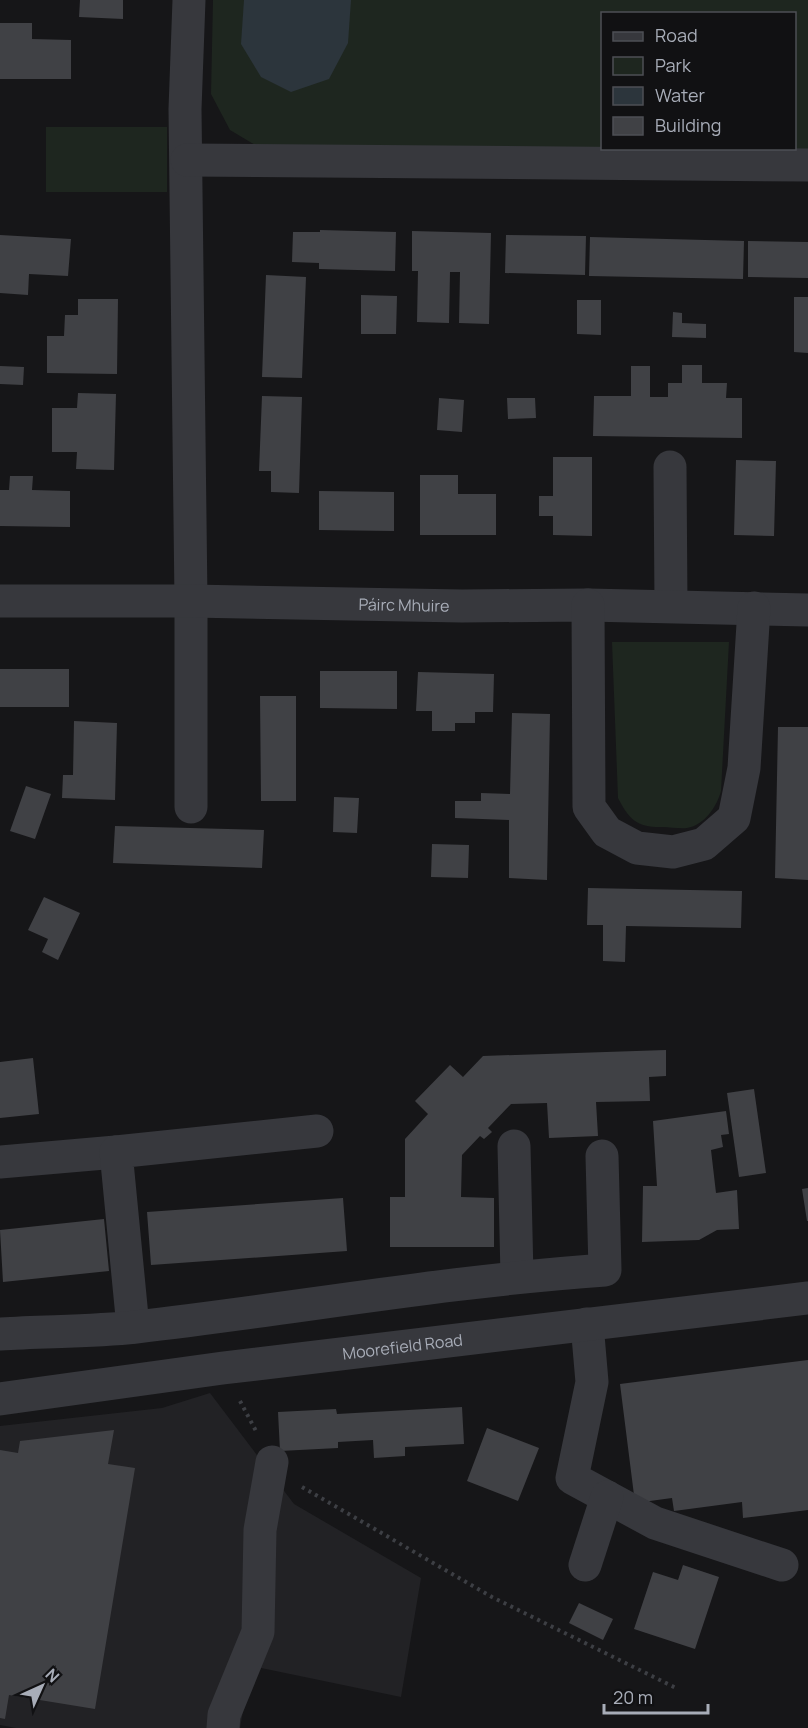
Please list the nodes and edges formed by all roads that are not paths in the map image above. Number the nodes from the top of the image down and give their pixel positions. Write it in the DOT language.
graph roads {
  1 [pos="189,0"];
  2 [pos="187,160"];
  3 [pos="808,165"];
  4 [pos="670,467"];
  5 [pos="0,601"];
  6 [pos="191,601"];
  7 [pos="588,605"];
  8 [pos="671,606"];
  9 [pos="754,608"];
  10 [pos="808,610"];
  11 [pos="191,807"];
  12 [pos="317,1131"];
  13 [pos="514,1146"];
  14 [pos="116,1152"];
  15 [pos="602,1156"];
  16 [pos="0,1162"];
  17 [pos="517,1276"];
  18 [pos="808,1298"];
  19 [pos="587,1324"];
  20 [pos="133,1327"];
  21 [pos="0,1334"];
  22 [pos="0,1399"];
  23 [pos="272,1462"];
  24 [pos="607,1497"];
  25 [pos="585,1565"];
  26 [pos="782,1565"];
  27 [pos="223,1728"];
  1 -- 2 [label="street"];
  2 -- 3 [label="street"];
  2 -- 6 [label="street"];
  4 -- 8 [label="street"];
  5 -- 6 [label="street, Páirc Mhuire"];
  6 -- 7 [label="street, Páirc Mhuire"];
  6 -- 11 [label="street"];
  7 -- 8 [label="street, Páirc Mhuire"];
  7 -- 9 [label="street"];
  8 -- 9 [label="street, Páirc Mhuire"];
  9 -- 10 [label="street, Páirc Mhuire"];
  12 -- 14 [label="street"];
  13 -- 17 [label="street"];
  14 -- 16 [label="street"];
  14 -- 20 [label="street"];
  15 -- 17 [label="street"];
  17 -- 20 [label="street"];
  18 -- 19 [label="street, Moorefield Road"];
  19 -- 22 [label="street, Moorefield Road"];
  19 -- 24 [label="street"];
  20 -- 21 [label="street"];
  23 -- 27 [label="street"];
  24 -- 25 [label="street"];
  24 -- 26 [label="street"];
}
